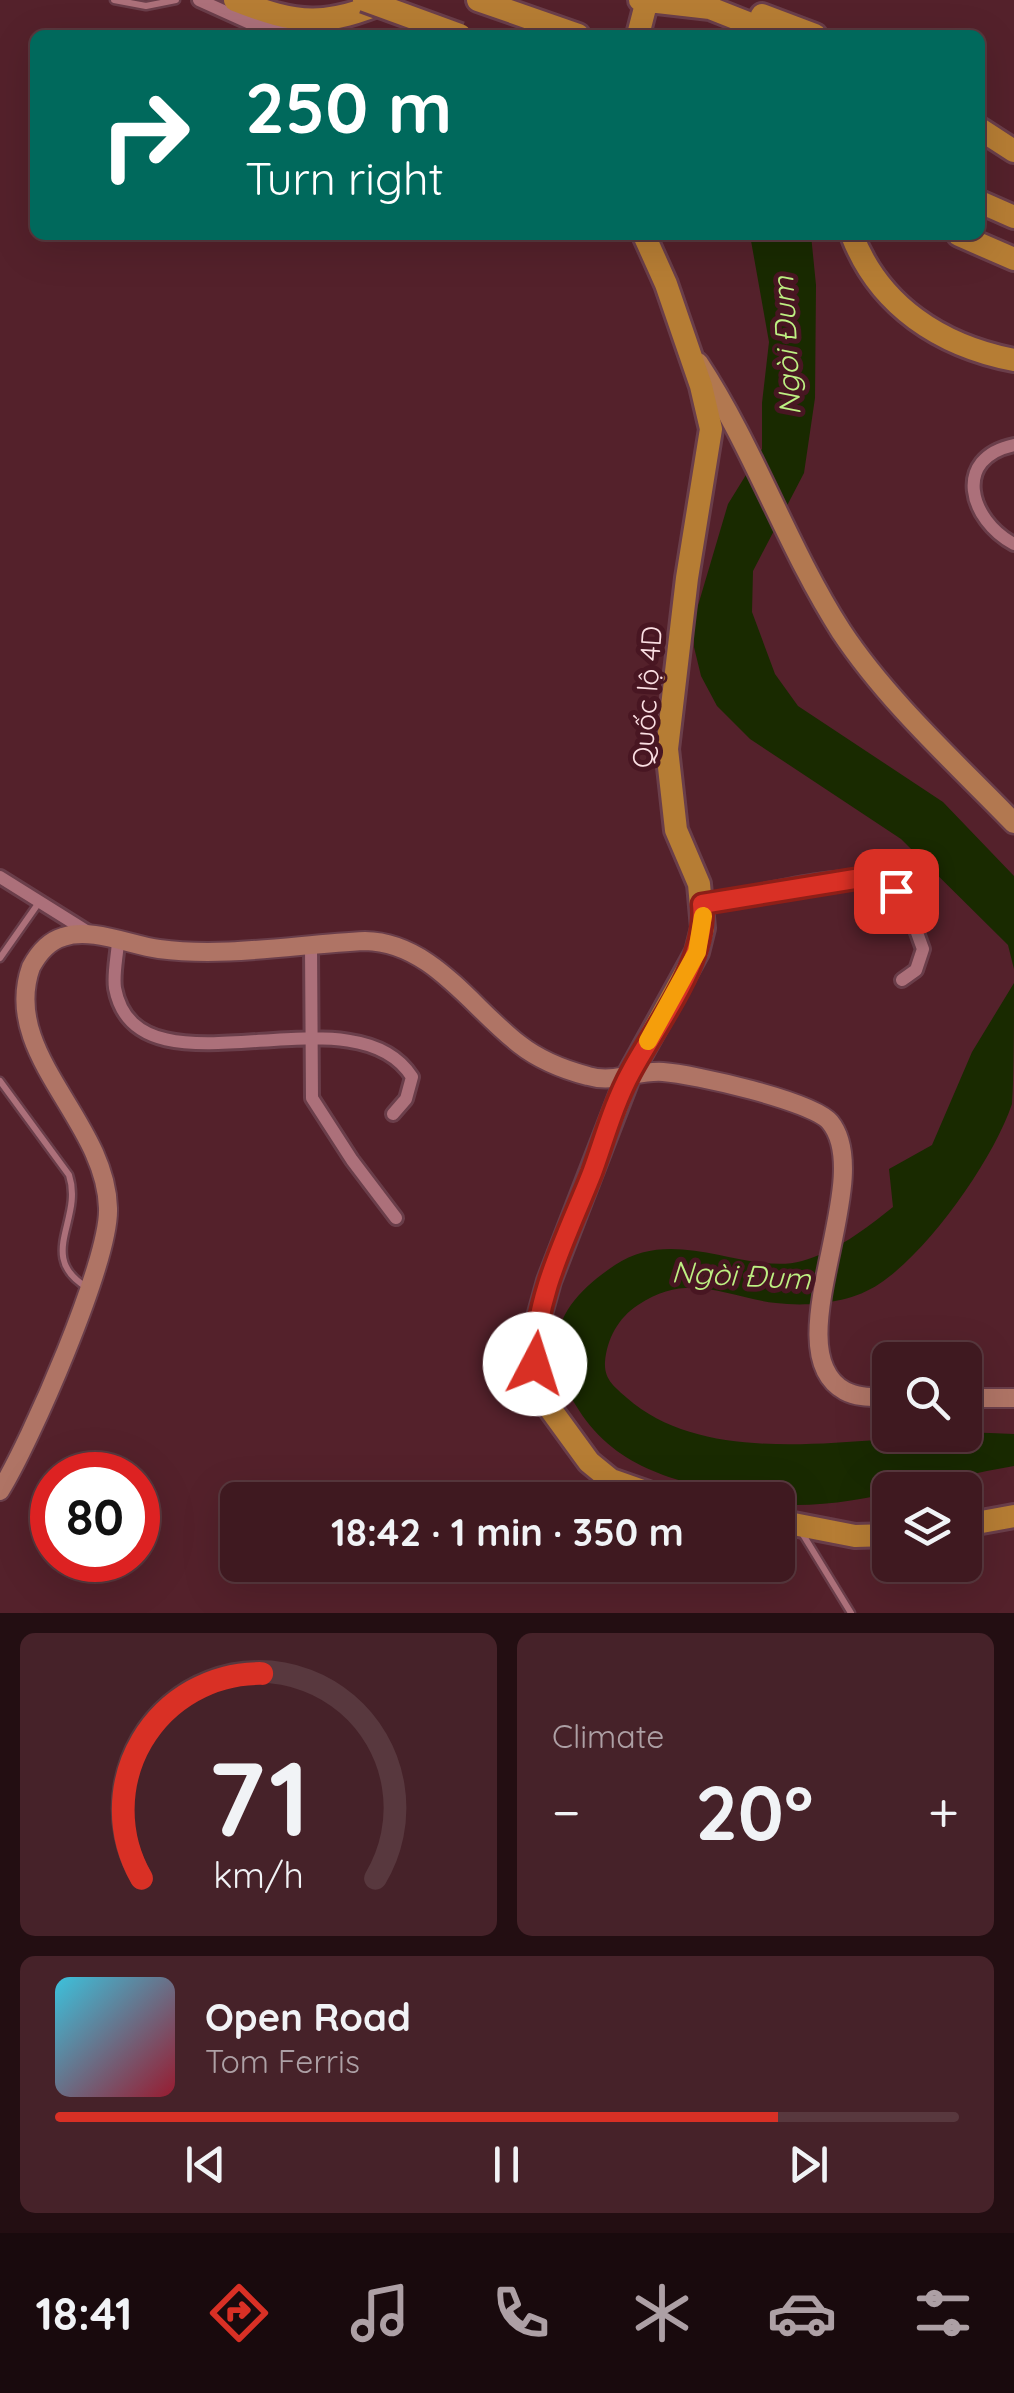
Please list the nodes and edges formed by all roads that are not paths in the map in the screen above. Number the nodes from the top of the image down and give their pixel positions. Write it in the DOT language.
graph roads {
  1 [pos="114,0"];
  2 [pos="176,0"];
  3 [pos="198,0"];
  4 [pos="235,0"];
  5 [pos="364,0"];
  6 [pos="389,0"];
  7 [pos="478,0"];
  8 [pos="645,1"];
  9 [pos="715,4"];
  10 [pos="291,30"];
  11 [pos="446,30"];
  12 [pos="564,30"];
  13 [pos="639,30"];
  14 [pos="768,30"];
  15 [pos="799,30"];
  16 [pos="985,132"];
  17 [pos="1014,151"];
  18 [pos="985,204"];
  19 [pos="1014,216"];
  20 [pos="633,240"];
  21 [pos="646,240"];
  22 [pos="854,240"];
  23 [pos="970,240"];
  24 [pos="1014,259"];
  25 [pos="682,338"];
  26 [pos="1014,360"];
  27 [pos="719,415"];
  28 [pos="1014,445"];
  29 [pos="1014,544"];
  30 [pos="1014,823"];
  31 [pos="0,876"];
  32 [pos="41,899"];
  33 [pos="702,904"];
  34 [pos="88,932"];
  35 [pos="118,942"];
  36 [pos="311,946"];
  37 [pos="0,958"];
  38 [pos="902,980"];
  39 [pos="312,1040"];
  40 [pos="628,1077"];
  41 [pos="0,1081"];
  42 [pos="393,1114"];
  43 [pos="396,1218"];
  44 [pos="88,1288"];
  45 [pos="872,1396"];
  46 [pos="982,1398"];
  47 [pos="1014,1398"];
  48 [pos="618,1482"];
  49 [pos="0,1491"];
  50 [pos="1014,1516"];
  51 [pos="982,1523"];
  52 [pos="795,1524"];
  53 [pos="795,1535"];
  54 [pos="872,1536"];
  55 [pos="850,1613"];
  1 -- 2 [label="lane"];
  3 -- 10 [label="street"];
  4 -- 6 [label="highway"];
  5 -- 11 [label="highway, bridge"];
  7 -- 12 [label="highway"];
  8 -- 9 [label="highway"];
  8 -- 13 [label="highway"];
  9 -- 14 [label="highway"];
  9 -- 15 [label="highway"];
  16 -- 17 [label="highway"];
  18 -- 19 [label="highway"];
  20 -- 25 [label="highway, Quốc lộ 4D"];
  21 -- 25 [label="highway, Quốc lộ 4D"];
  22 -- 26 [label="highway"];
  23 -- 24 [label="highway"];
  25 -- 27 [label="highway, Quốc lộ 4D"];
  27 -- 30 [label="main road"];
  27 -- 33 [label="highway, Quốc lộ 4D"];
  28 -- 29 [label="street"];
  31 -- 32 [label="street"];
  32 -- 34 [label="street"];
  32 -- 37 [label="lane"];
  33 -- 38 [label="street"];
  33 -- 40 [label="highway, Quốc lộ 4D"];
  34 -- 35 [label="street"];
  34 -- 44 [label="street"];
  35 -- 36 [label="street"];
  35 -- 39 [label="street"];
  36 -- 39 [label="street"];
  36 -- 40 [label="street"];
  39 -- 42 [label="street"];
  39 -- 43 [label="street"];
  40 -- 45 [label="street"];
  40 -- 48 [label="highway, Quốc lộ 4D"];
  41 -- 44 [label="lane"];
  44 -- 49 [label="street"];
  46 -- 47 [label="street"];
  50 -- 51 [label="highway"];
  52 -- 54 [label="highway"];
  53 -- 55 [label="lane"];
}
